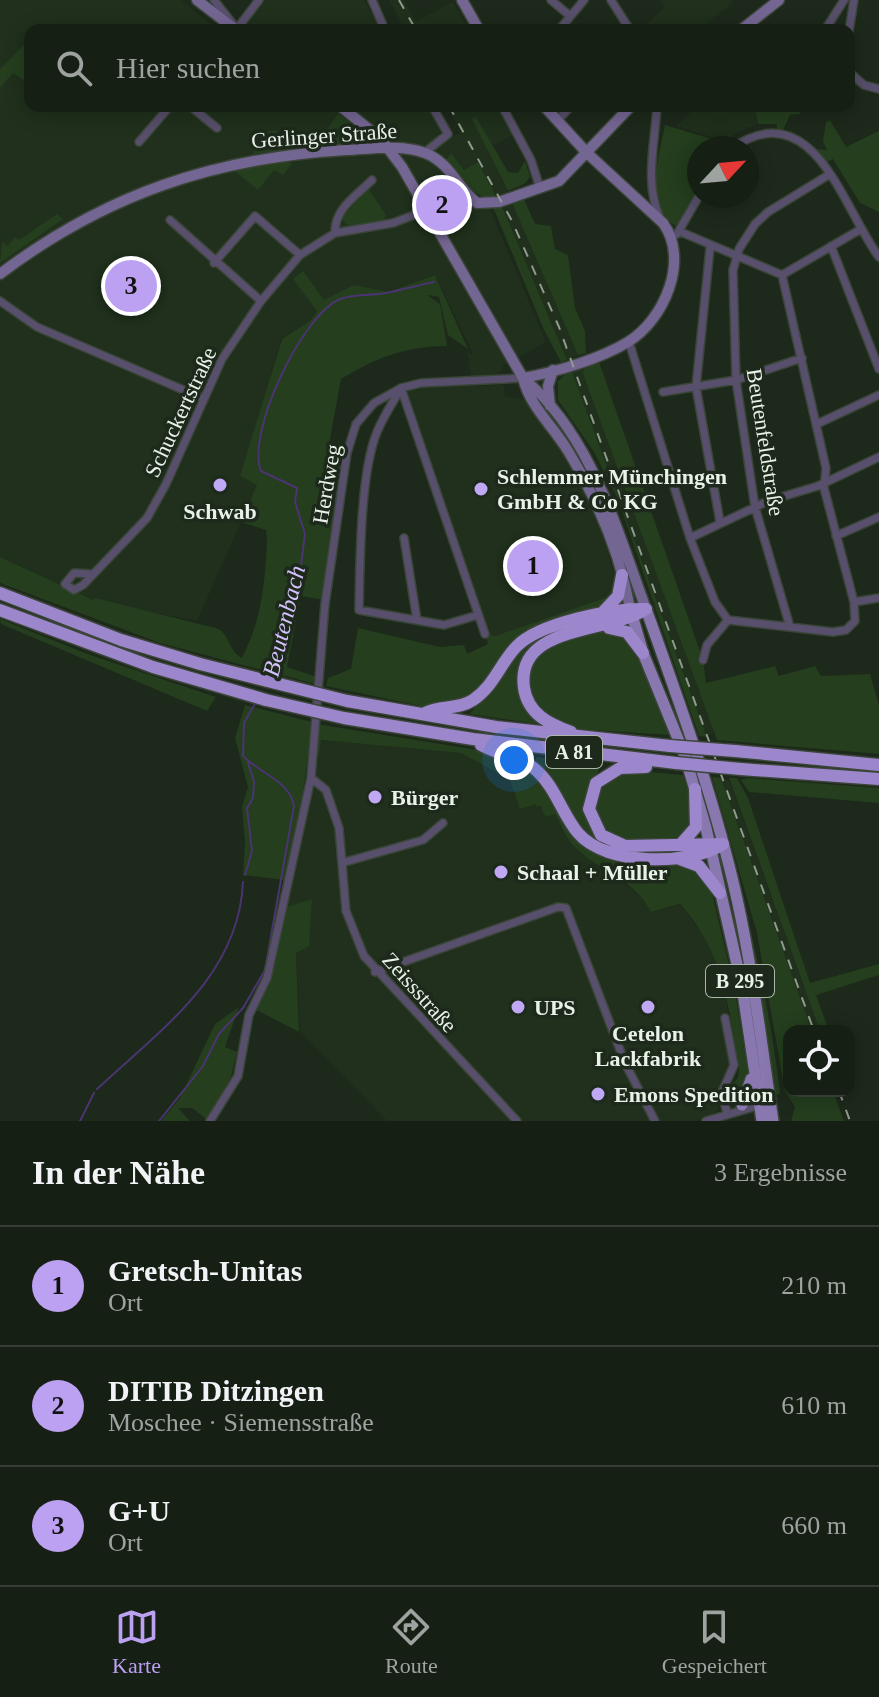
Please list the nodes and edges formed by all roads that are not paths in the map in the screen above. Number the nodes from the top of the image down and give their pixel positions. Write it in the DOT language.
graph roads {
  1 [pos="197,0"];
  2 [pos="214,0"];
  3 [pos="259,0"];
  4 [pos="372,0"];
  5 [pos="462,0"];
  6 [pos="551,0"];
  7 [pos="584,0"];
  8 [pos="611,0"];
  9 [pos="779,0"];
  10 [pos="844,0"];
  11 [pos="854,0"];
  12 [pos="570,16"];
  13 [pos="228,24"];
  14 [pos="232,24"];
  15 [pos="241,24"];
  16 [pos="382,24"];
  17 [pos="476,24"];
  18 [pos="564,24"];
  19 [pos="626,24"];
  20 [pos="749,24"];
  21 [pos="829,24"];
  22 [pos="850,24"];
  23 [pos="855,77"];
  24 [pos="879,89"];
  25 [pos="165,112"];
  26 [pos="197,112"];
  27 [pos="348,112"];
  28 [pos="435,112"];
  29 [pos="505,112"];
  30 [pos="549,112"];
  31 [pos="565,112"];
  32 [pos="625,112"];
  33 [pos="657,112"];
  34 [pos="557,121"];
  35 [pos="362,122"];
  36 [pos="217,128"];
  37 [pos="758,136"];
  38 [pos="139,142"];
  39 [pos="358,149"];
  40 [pos="389,149"];
  41 [pos="424,153"];
  42 [pos="587,153"];
  43 [pos="830,174"];
  44 [pos="407,175"];
  45 [pos="372,180"];
  46 [pos="651,185"];
  47 [pos="540,188"];
  48 [pos="644,206"];
  49 [pos="692,208"];
  50 [pos="427,210"];
  51 [pos="170,220"];
  52 [pos="663,223"];
  53 [pos="861,229"];
  54 [pos="335,233"];
  55 [pos="676,234"];
  56 [pos="831,246"];
  57 [pos="710,248"];
  58 [pos="300,255"];
  59 [pos="879,257"];
  60 [pos="736,258"];
  61 [pos="214,263"];
  62 [pos="0,274"];
  63 [pos="782,275"];
  64 [pos="0,301"];
  65 [pos="261,301"];
  66 [pos="629,342"];
  67 [pos="802,358"];
  68 [pos="879,369"];
  69 [pos="553,370"];
  70 [pos="523,378"];
  71 [pos="736,380"];
  72 [pos="696,387"];
  73 [pos="401,388"];
  74 [pos="663,392"];
  75 [pos="879,395"];
  76 [pos="202,398"];
  77 [pos="550,408"];
  78 [pos="817,424"];
  79 [pos="879,457"];
  80 [pos="826,483"];
  81 [pos="590,492"];
  82 [pos="604,496"];
  83 [pos="755,507"];
  84 [pos="879,517"];
  85 [pos="720,522"];
  86 [pos="836,536"];
  87 [pos="404,538"];
  88 [pos="690,538"];
  89 [pos="91,574"];
  90 [pos="622,575"];
  91 [pos="0,593"];
  92 [pos="879,598"];
  93 [pos="854,602"];
  94 [pos="646,609"];
  95 [pos="0,610"];
  96 [pos="631,613"];
  97 [pos="478,615"];
  98 [pos="417,620"];
  99 [pos="728,620"];
  100 [pos="598,622"];
  101 [pos="790,627"];
  102 [pos="485,634"];
  103 [pos="643,653"];
  104 [pos="703,660"];
  105 [pos="421,715"];
  106 [pos="473,739"];
  107 [pos="589,739"];
  108 [pos="879,765"];
  109 [pos="677,766"];
  110 [pos="311,778"];
  111 [pos="879,779"];
  112 [pos="695,789"];
  113 [pos="443,823"];
  114 [pos="723,844"];
  115 [pos="710,847"];
  116 [pos="675,851"];
  117 [pos="345,862"];
  118 [pos="720,893"];
  119 [pos="375,972"];
  120 [pos="725,1018"];
  121 [pos="754,1071"];
  122 [pos="765,1104"];
  123 [pos="735,1110"];
  124 [pos="210,1121"];
  125 [pos="517,1121"];
  126 [pos="655,1121"];
  127 [pos="706,1121"];
  128 [pos="760,1121"];
  129 [pos="773,1121"];
  1 -- 13 [label="main road"];
  2 -- 14 [label="street"];
  3 -- 15 [label="street"];
  4 -- 16 [label="street"];
  5 -- 17 [label="main road"];
  6 -- 12 [label="street"];
  7 -- 12 [label="street"];
  8 -- 19 [label="street"];
  9 -- 20 [label="main road"];
  10 -- 21 [label="street"];
  11 -- 22 [label="street"];
  12 -- 18 [label="street"];
  23 -- 24 [label="street"];
  25 -- 38 [label="street"];
  26 -- 36 [label="street"];
  27 -- 35 [label="main road"];
  28 -- 41 [label="street"];
  29 -- 47 [label="street"];
  30 -- 34 [label="main road"];
  31 -- 34 [label="street"];
  32 -- 42 [label="main road"];
  33 -- 46 [label="street"];
  34 -- 42 [label="main road"];
  35 -- 39 [label="main road"];
  35 -- 40 [label="main road"];
  37 -- 43 [label="street"];
  39 -- 40 [label="main road, Gerlinger Straße"];
  39 -- 62 [label="main road, Gerlinger Straße"];
  40 -- 41 [label="main road, Gerlinger Straße"];
  40 -- 44 [label="main road"];
  41 -- 44 [label="main road"];
  41 -- 47 [label="main road, Gerlinger Straße"];
  42 -- 47 [label="main road"];
  42 -- 48 [label="main road"];
  43 -- 53 [label="street"];
  43 -- 60 [label="street"];
  44 -- 50 [label="main road"];
  45 -- 54 [label="street"];
  46 -- 48 [label="street"];
  46 -- 52 [label="street"];
  48 -- 52 [label="main road"];
  49 -- 55 [label="street"];
  50 -- 54 [label="street, Schuckertstraße"];
  50 -- 70 [label="main road"];
  51 -- 61 [label="street"];
  52 -- 55 [label="main road"];
  53 -- 56 [label="street"];
  53 -- 59 [label="street"];
  54 -- 58 [label="street, Schuckertstraße"];
  55 -- 57 [label="street"];
  55 -- 66 [label="main road"];
  56 -- 63 [label="street"];
  56 -- 68 [label="street"];
  57 -- 60 [label="street"];
  57 -- 72 [label="street"];
  58 -- 61 [label="street"];
  58 -- 65 [label="street, Schuckertstraße"];
  60 -- 63 [label="street"];
  60 -- 71 [label="street, Beutenfeldstraße"];
  61 -- 65 [label="street"];
  63 -- 67 [label="street"];
  64 -- 76 [label="street"];
  65 -- 76 [label="street, Schuckertstraße"];
  66 -- 69 [label="main road"];
  66 -- 88 [label="street"];
  67 -- 71 [label="street"];
  67 -- 78 [label="street"];
  69 -- 70 [label="main road"];
  69 -- 77 [label="main road"];
  70 -- 73 [label="street, Herdweg"];
  70 -- 77 [label="main road"];
  70 -- 81 [label="main road"];
  71 -- 72 [label="street"];
  71 -- 83 [label="street, Beutenfeldstraße"];
  72 -- 74 [label="street"];
  72 -- 85 [label="street"];
  73 -- 97 [label="street"];
  73 -- 98 [label="street"];
  73 -- 110 [label="street, Herdweg"];
  75 -- 78 [label="street"];
  76 -- 89 [label="street, Schuckertstraße"];
  77 -- 82 [label="main road"];
  78 -- 80 [label="street"];
  79 -- 80 [label="street"];
  80 -- 83 [label="street"];
  80 -- 86 [label="street"];
  81 -- 82 [label="main road"];
  81 -- 90 [label="main road"];
  82 -- 94 [label="main road"];
  83 -- 85 [label="street"];
  83 -- 101 [label="street, Beutenfeldstraße"];
  84 -- 86 [label="street"];
  85 -- 88 [label="street"];
  86 -- 93 [label="street"];
  87 -- 98 [label="street"];
  88 -- 99 [label="street"];
  90 -- 96 [label="main road"];
  90 -- 100 [label="highway"];
  91 -- 105 [label="highway, A 81, bridge"];
  92 -- 93 [label="street"];
  93 -- 101 [label="street"];
  94 -- 96 [label="highway, A 81"];
  94 -- 114 [label="main road, B 295"];
  95 -- 106 [label="highway, A 81, bridge"];
  96 -- 100 [label="highway, A 81"];
  96 -- 103 [label="main road, B 295"];
  97 -- 98 [label="street"];
  97 -- 102 [label="street"];
  99 -- 101 [label="street"];
  99 -- 104 [label="street"];
  100 -- 103 [label="highway"];
  100 -- 105 [label="highway, A 81"];
  100 -- 107 [label="highway, A 81"];
  103 -- 112 [label="main road, B 295"];
  105 -- 107 [label="highway, A 81"];
  106 -- 109 [label="highway, A 81"];
  106 -- 116 [label="highway"];
  107 -- 108 [label="highway, A 81, bridge"];
  109 -- 111 [label="highway, A 81, bridge"];
  109 -- 116 [label="highway, A 81"];
  110 -- 117 [label="street, Zeissstraße"];
  110 -- 124 [label="street, Herdweg"];
  112 -- 115 [label="main road, B 295"];
  112 -- 116 [label="highway"];
  113 -- 117 [label="street"];
  114 -- 115 [label="highway, A 81"];
  114 -- 122 [label="main road, B 295"];
  115 -- 116 [label="highway, A 81"];
  115 -- 118 [label="main road, B 295"];
  116 -- 118 [label="highway"];
  117 -- 119 [label="street, Zeissstraße"];
  118 -- 121 [label="main road, B 295"];
  119 -- 125 [label="street, Zeissstraße"];
  119 -- 126 [label="street"];
  120 -- 123 [label="street"];
  121 -- 122 [label="main road, B 295"];
  121 -- 123 [label="main road"];
  122 -- 123 [label="street"];
  122 -- 128 [label="main road, B 295"];
  122 -- 129 [label="main road, B 295"];
  123 -- 127 [label="street"];
  123 -- 128 [label="main road"];
}
